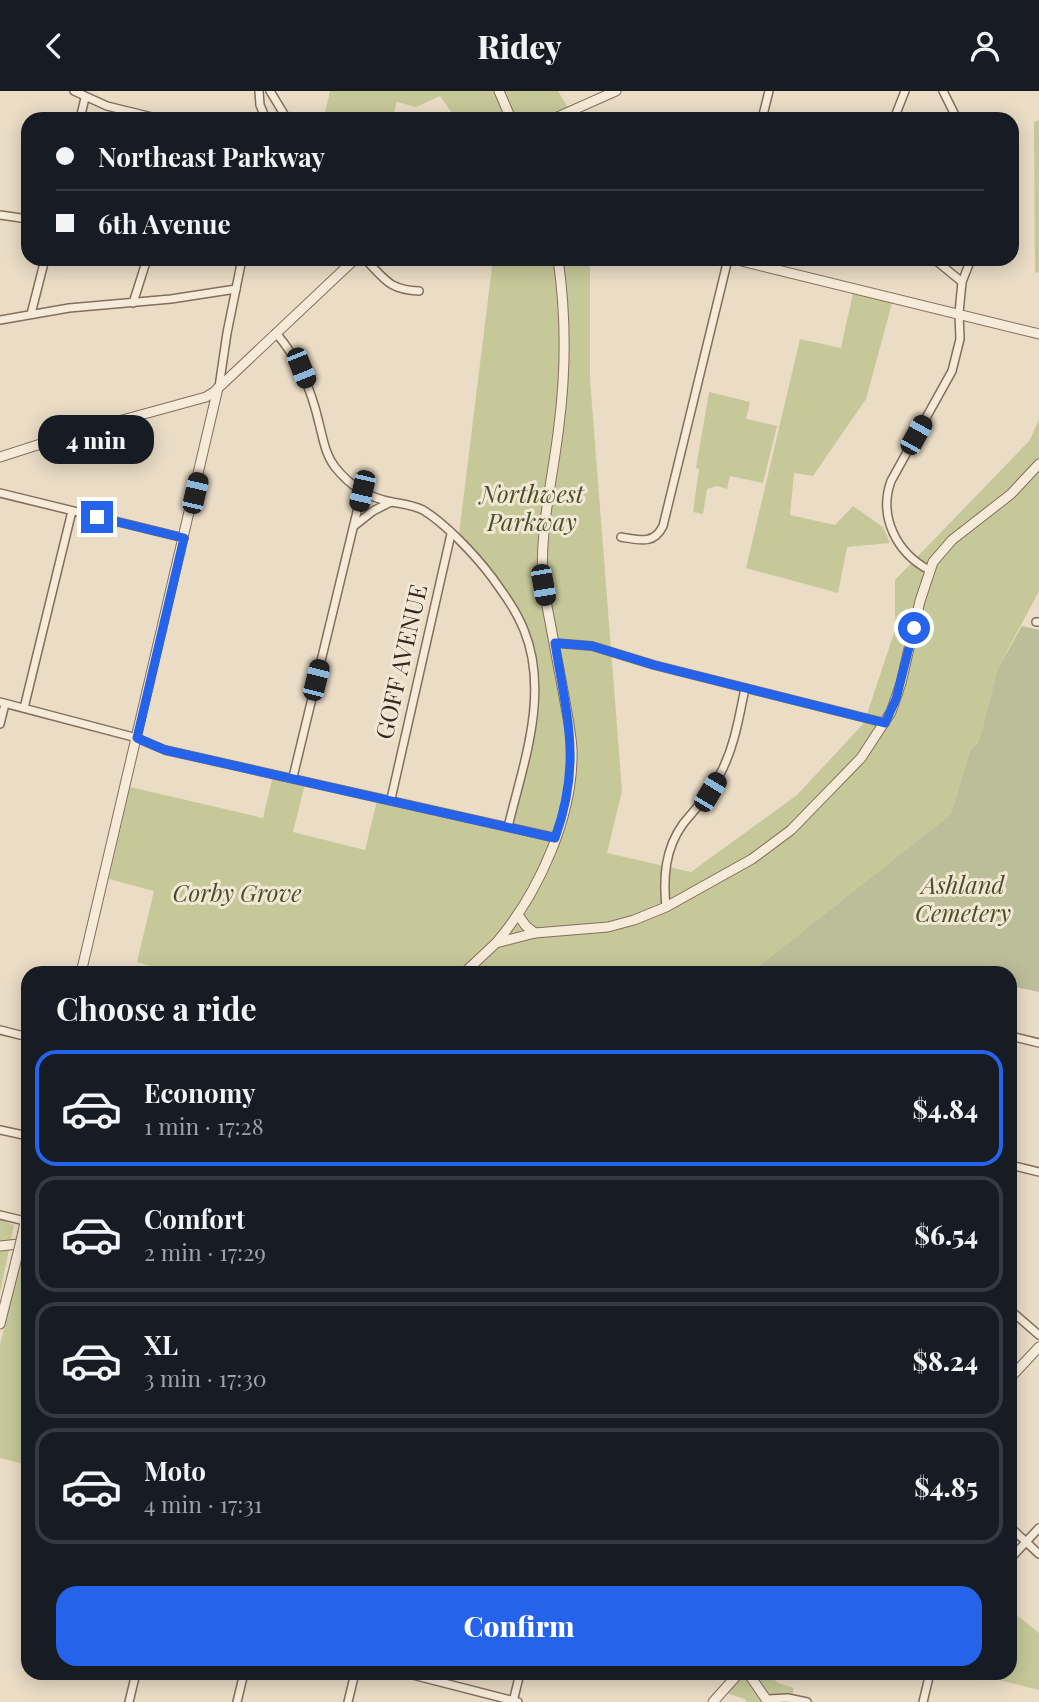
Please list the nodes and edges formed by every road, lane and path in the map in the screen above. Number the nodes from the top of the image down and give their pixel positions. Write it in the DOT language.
graph roads {
  1 [pos="74,91"];
  2 [pos="259,91"];
  3 [pos="270,91"];
  4 [pos="499,91"];
  5 [pos="616,91"];
  6 [pos="769,91"];
  7 [pos="905,91"];
  8 [pos="943,91"];
  9 [pos="85,98"];
  10 [pos="82,112"];
  11 [pos="135,112"];
  12 [pos="263,112"];
  13 [pos="283,112"];
  14 [pos="508,112"];
  15 [pos="573,112"];
  16 [pos="764,112"];
  17 [pos="897,112"];
  18 [pos="954,112"];
  19 [pos="0,215"];
  20 [pos="21,218"];
  21 [pos="43,266"];
  22 [pos="145,266"];
  23 [pos="241,266"];
  24 [pos="348,266"];
  25 [pos="372,266"];
  26 [pos="559,266"];
  27 [pos="729,266"];
  28 [pos="760,266"];
  29 [pos="943,266"];
  30 [pos="968,266"];
  31 [pos="962,282"];
  32 [pos="236,289"];
  33 [pos="419,291"];
  34 [pos="133,303"];
  35 [pos="958,313"];
  36 [pos="31,314"];
  37 [pos="0,320"];
  38 [pos="276,333"];
  39 [pos="1039,334"];
  40 [pos="218,388"];
  41 [pos="0,457"];
  42 [pos="1039,464"];
  43 [pos="362,491"];
  44 [pos="0,493"];
  45 [pos="392,502"];
  46 [pos="72,511"];
  47 [pos="354,526"];
  48 [pos="451,534"];
  49 [pos="621,537"];
  50 [pos="184,538"];
  51 [pos="929,570"];
  52 [pos="555,643"];
  53 [pos="745,688"];
  54 [pos="2,703"];
  55 [pos="24,708"];
  56 [pos="885,723"];
  57 [pos="0,724"];
  58 [pos="137,738"];
  59 [pos="293,777"];
  60 [pos="391,799"];
  61 [pos="508,827"];
  62 [pos="555,838"];
  63 [pos="666,907"];
  64 [pos="518,915"];
  65 [pos="535,933"];
  66 [pos="496,943"];
  67 [pos="83,966"];
  68 [pos="471,966"];
  69 [pos="0,1030"];
  70 [pos="21,1035"];
  71 [pos="1017,1038"];
  72 [pos="1039,1043"];
  73 [pos="0,1129"];
  74 [pos="21,1134"];
  75 [pos="1017,1166"];
  76 [pos="1038,1170"];
  77 [pos="0,1216"];
  78 [pos="21,1220"];
  79 [pos="21,1240"];
  80 [pos="1017,1316"];
  81 [pos="0,1324"];
  82 [pos="1039,1335"];
  83 [pos="1039,1347"];
  84 [pos="1017,1371"];
  85 [pos="1039,1528"];
  86 [pos="1017,1534"];
  87 [pos="1026,1542"];
  88 [pos="1017,1552"];
  89 [pos="1039,1554"];
  90 [pos="134,1680"];
  91 [pos="242,1680"];
  92 [pos="353,1680"];
  93 [pos="432,1680"];
  94 [pos="519,1680"];
  95 [pos="733,1680"];
  96 [pos="753,1680"];
  97 [pos="928,1680"];
  98 [pos="768,1701"];
  99 [pos="129,1702"];
  100 [pos="237,1702"];
  101 [pos="348,1702"];
  102 [pos="515,1702"];
  103 [pos="713,1702"];
  104 [pos="807,1702"];
  105 [pos="923,1702"];
  1 -- 9 [label="street"];
  2 -- 12 [label="street"];
  3 -- 13 [label="street"];
  4 -- 14 [label="street"];
  5 -- 15 [label="street"];
  6 -- 16 [label="street"];
  7 -- 17 [label="street"];
  8 -- 18 [label="street"];
  9 -- 10 [label="street"];
  9 -- 11 [label="street"];
  19 -- 20 [label="street"];
  21 -- 36 [label="street"];
  22 -- 34 [label="street"];
  23 -- 32 [label="street"];
  24 -- 38 [label="street"];
  25 -- 33 [label="street"];
  26 -- 52 [label="street"];
  27 -- 49 [label="street"];
  28 -- 35 [label="street"];
  29 -- 31 [label="street"];
  30 -- 31 [label="street"];
  31 -- 35 [label="street"];
  32 -- 34 [label="street"];
  32 -- 40 [label="street"];
  34 -- 36 [label="street"];
  35 -- 39 [label="street"];
  35 -- 51 [label="street"];
  36 -- 37 [label="street"];
  38 -- 40 [label="street"];
  38 -- 43 [label="street"];
  40 -- 41 [label="street"];
  40 -- 50 [label="street"];
  42 -- 51 [label="street"];
  43 -- 45 [label="street"];
  43 -- 47 [label="street"];
  44 -- 46 [label="street"];
  45 -- 47 [label="street"];
  45 -- 48 [label="street"];
  46 -- 50 [label="street"];
  46 -- 55 [label="street"];
  47 -- 59 [label="street"];
  48 -- 60 [label="street, GOFF AVENUE"];
  48 -- 61 [label="street"];
  50 -- 58 [label="street"];
  51 -- 56 [label="street"];
  52 -- 53 [label="street"];
  52 -- 62 [label="street"];
  53 -- 56 [label="street"];
  53 -- 63 [label="street"];
  54 -- 55 [label="street"];
  54 -- 57 [label="street"];
  55 -- 58 [label="street"];
  56 -- 63 [label="street"];
  58 -- 59 [label="street"];
  58 -- 67 [label="street"];
  59 -- 60 [label="street"];
  60 -- 61 [label="street"];
  61 -- 62 [label="street"];
  62 -- 64 [label="street"];
  63 -- 65 [label="street"];
  64 -- 65 [label="street"];
  64 -- 66 [label="street"];
  65 -- 66 [label="street"];
  66 -- 68 [label="street"];
  69 -- 70 [label="street"];
  71 -- 72 [label="street"];
  73 -- 74 [label="street"];
  75 -- 76 [label="street"];
  77 -- 78 [label="street"];
  79 -- 81 [label="street, bridge"];
  80 -- 82 [label="street"];
  83 -- 84 [label="street"];
  85 -- 87 [label="street"];
  86 -- 87 [label="street"];
  87 -- 88 [label="street"];
  87 -- 89 [label="street"];
  90 -- 99 [label="street"];
  91 -- 100 [label="street"];
  92 -- 101 [label="street"];
  93 -- 102 [label="street"];
  94 -- 102 [label="street"];
  95 -- 103 [label="street"];
  96 -- 98 [label="street"];
  97 -- 105 [label="street"];
  98 -- 104 [label="street"];
}
